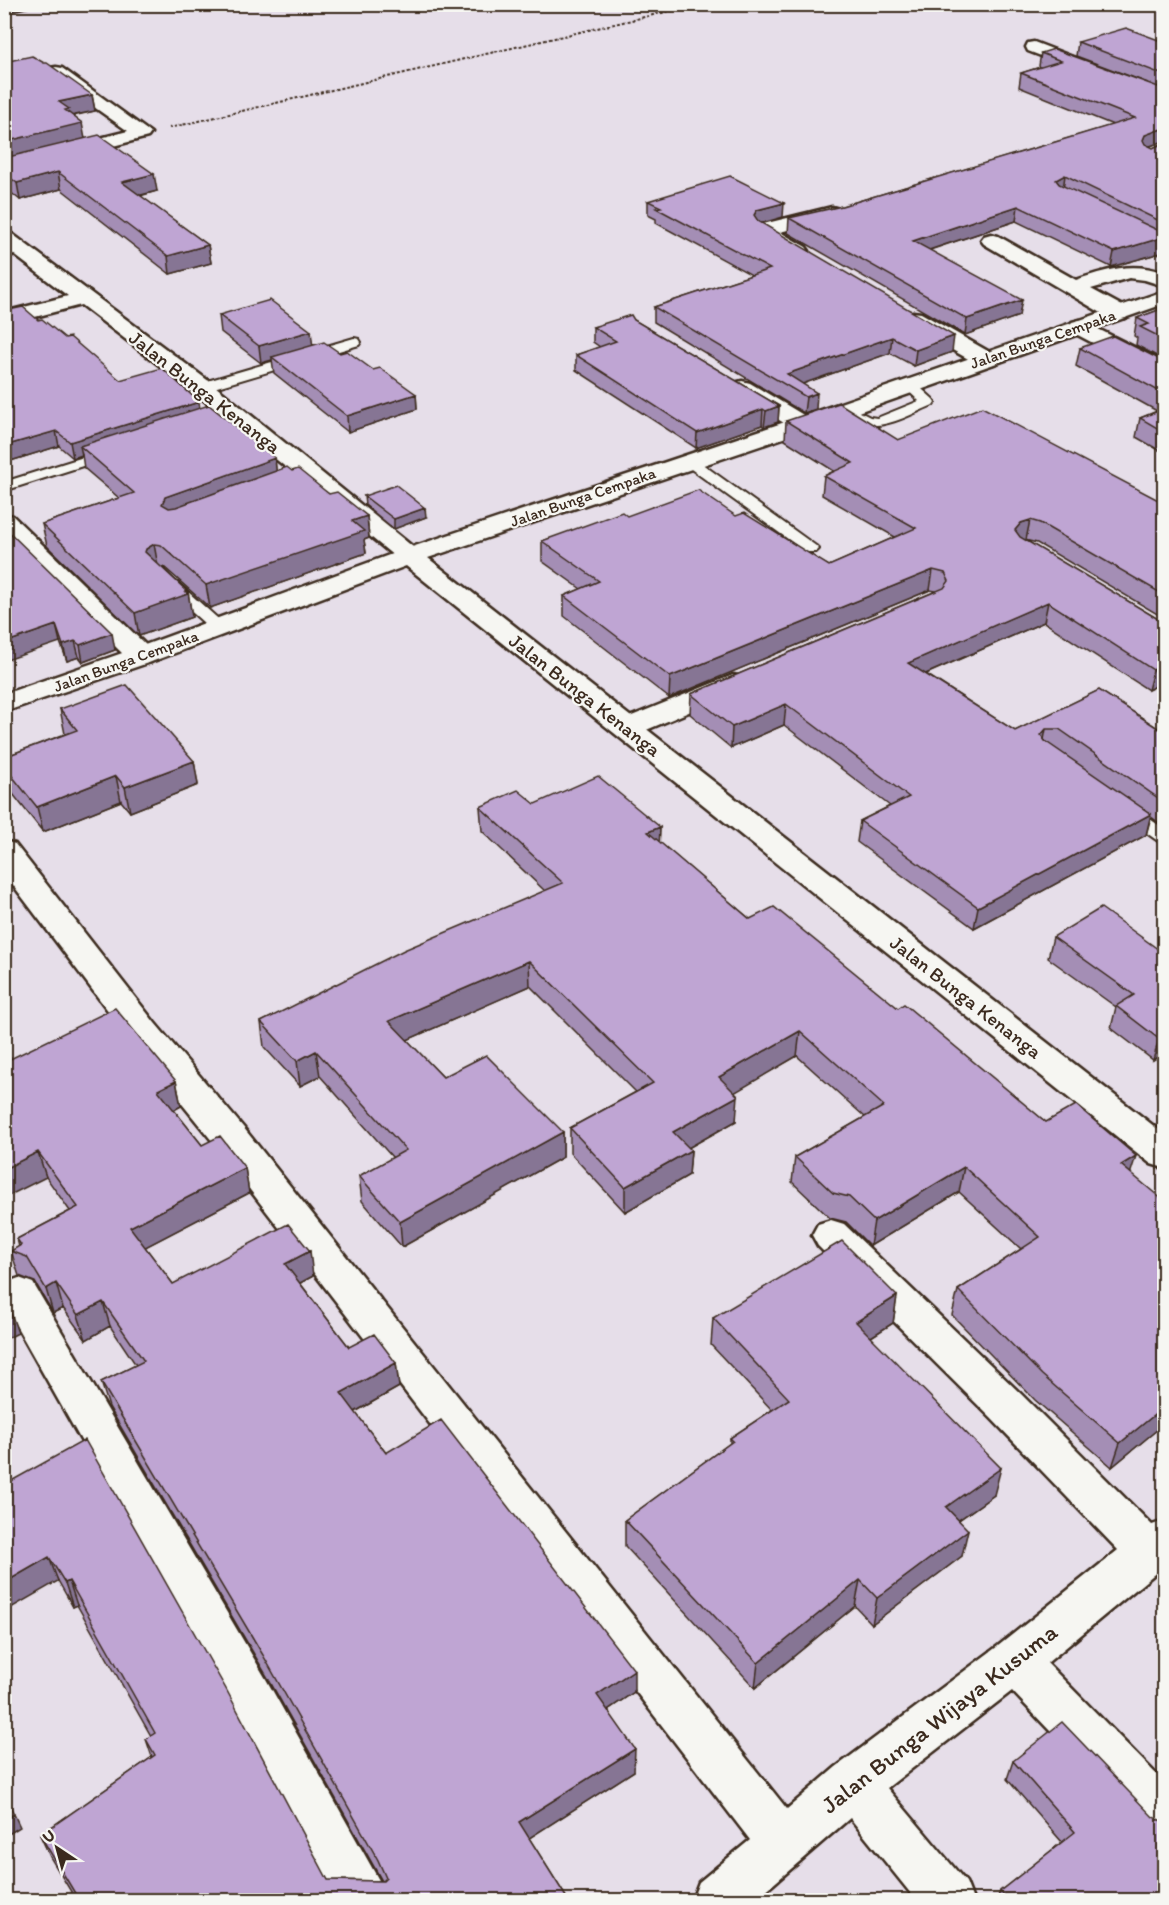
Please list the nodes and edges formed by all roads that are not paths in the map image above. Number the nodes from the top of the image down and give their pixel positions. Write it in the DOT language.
graph roads {
  1 [pos="1034,47"];
  2 [pos="46,65"];
  3 [pos="1164,100"];
  4 [pos="1138,109"];
  5 [pos="4,168"];
  6 [pos="857,207"];
  7 [pos="992,240"];
  8 [pos="10,247"];
  9 [pos="811,259"];
  10 [pos="1164,280"];
  11 [pos="1073,288"];
  12 [pos="1164,297"];
  13 [pos="83,298"];
  14 [pos="893,306"];
  15 [pos="1118,313"];
  16 [pos="4,319"];
  17 [pos="1080,327"];
  18 [pos="354,342"];
  19 [pos="984,359"];
  20 [pos="1164,371"];
  21 [pos="720,375"];
  22 [pos="202,387"];
  23 [pos="802,424"];
  24 [pos="124,448"];
  25 [pos="689,461"];
  26 [pos="4,486"];
  27 [pos="4,521"];
  28 [pos="811,549"];
  29 [pos="409,556"];
  30 [pos="159,573"];
  31 [pos="219,628"];
  32 [pos="141,656"];
  33 [pos="757,673"];
  34 [pos="4,704"];
  35 [pos="627,728"];
  36 [pos="1116,803"];
  37 [pos="1164,837"];
  38 [pos="4,851"];
  39 [pos="1164,1154"];
  40 [pos="831,1235"];
  41 [pos="19,1294"];
  42 [pos="1157,1546"];
  43 [pos="1014,1661"];
  44 [pos="853,1784"];
  45 [pos="1164,1816"];
  46 [pos="783,1843"];
  47 [pos="362,1900"];
  48 [pos="717,1900"];
  49 [pos="948,1900"];
  1 -- 3 [label="street"];
  2 -- 5 [label="street"];
  3 -- 4 [label="street"];
  6 -- 9 [label="street"];
  7 -- 11 [label="street"];
  8 -- 13 [label="street, Jalan Bunga Kenanga"];
  10 -- 11 [label="street"];
  11 -- 15 [label="street"];
  12 -- 15 [label="street, Jalan Bunga Cempaka"];
  13 -- 16 [label="street"];
  13 -- 22 [label="street, Jalan Bunga Kenanga"];
  14 -- 19 [label="street"];
  15 -- 17 [label="street, Jalan Bunga Cempaka"];
  17 -- 19 [label="street, Jalan Bunga Cempaka"];
  17 -- 20 [label="street"];
  18 -- 22 [label="lane"];
  19 -- 23 [label="street, Jalan Bunga Cempaka"];
  21 -- 23 [label="street"];
  22 -- 29 [label="street, Jalan Bunga Kenanga"];
  23 -- 25 [label="street, Jalan Bunga Cempaka"];
  24 -- 26 [label="lane"];
  25 -- 28 [label="lane"];
  25 -- 29 [label="street, Jalan Bunga Cempaka"];
  27 -- 32 [label="street"];
  29 -- 31 [label="street, Jalan Bunga Cempaka"];
  29 -- 35 [label="street, Jalan Bunga Kenanga"];
  30 -- 31 [label="lane"];
  31 -- 32 [label="street, Jalan Bunga Cempaka"];
  32 -- 34 [label="street, Jalan Bunga Cempaka"];
  33 -- 35 [label="street"];
  35 -- 39 [label="street, Jalan Bunga Kenanga"];
  36 -- 37 [label="lane"];
  38 -- 46 [label="street"];
  40 -- 42 [label="street"];
  41 -- 47 [label="street"];
  42 -- 43 [label="street, Jalan Bunga Wijaya Kusuma"];
  43 -- 44 [label="street, Jalan Bunga Wijaya Kusuma"];
  43 -- 45 [label="street"];
  44 -- 46 [label="street, Jalan Bunga Wijaya Kusuma"];
  44 -- 49 [label="street"];
  46 -- 48 [label="street, Jalan Bunga Wijaya Kusuma"];
}
